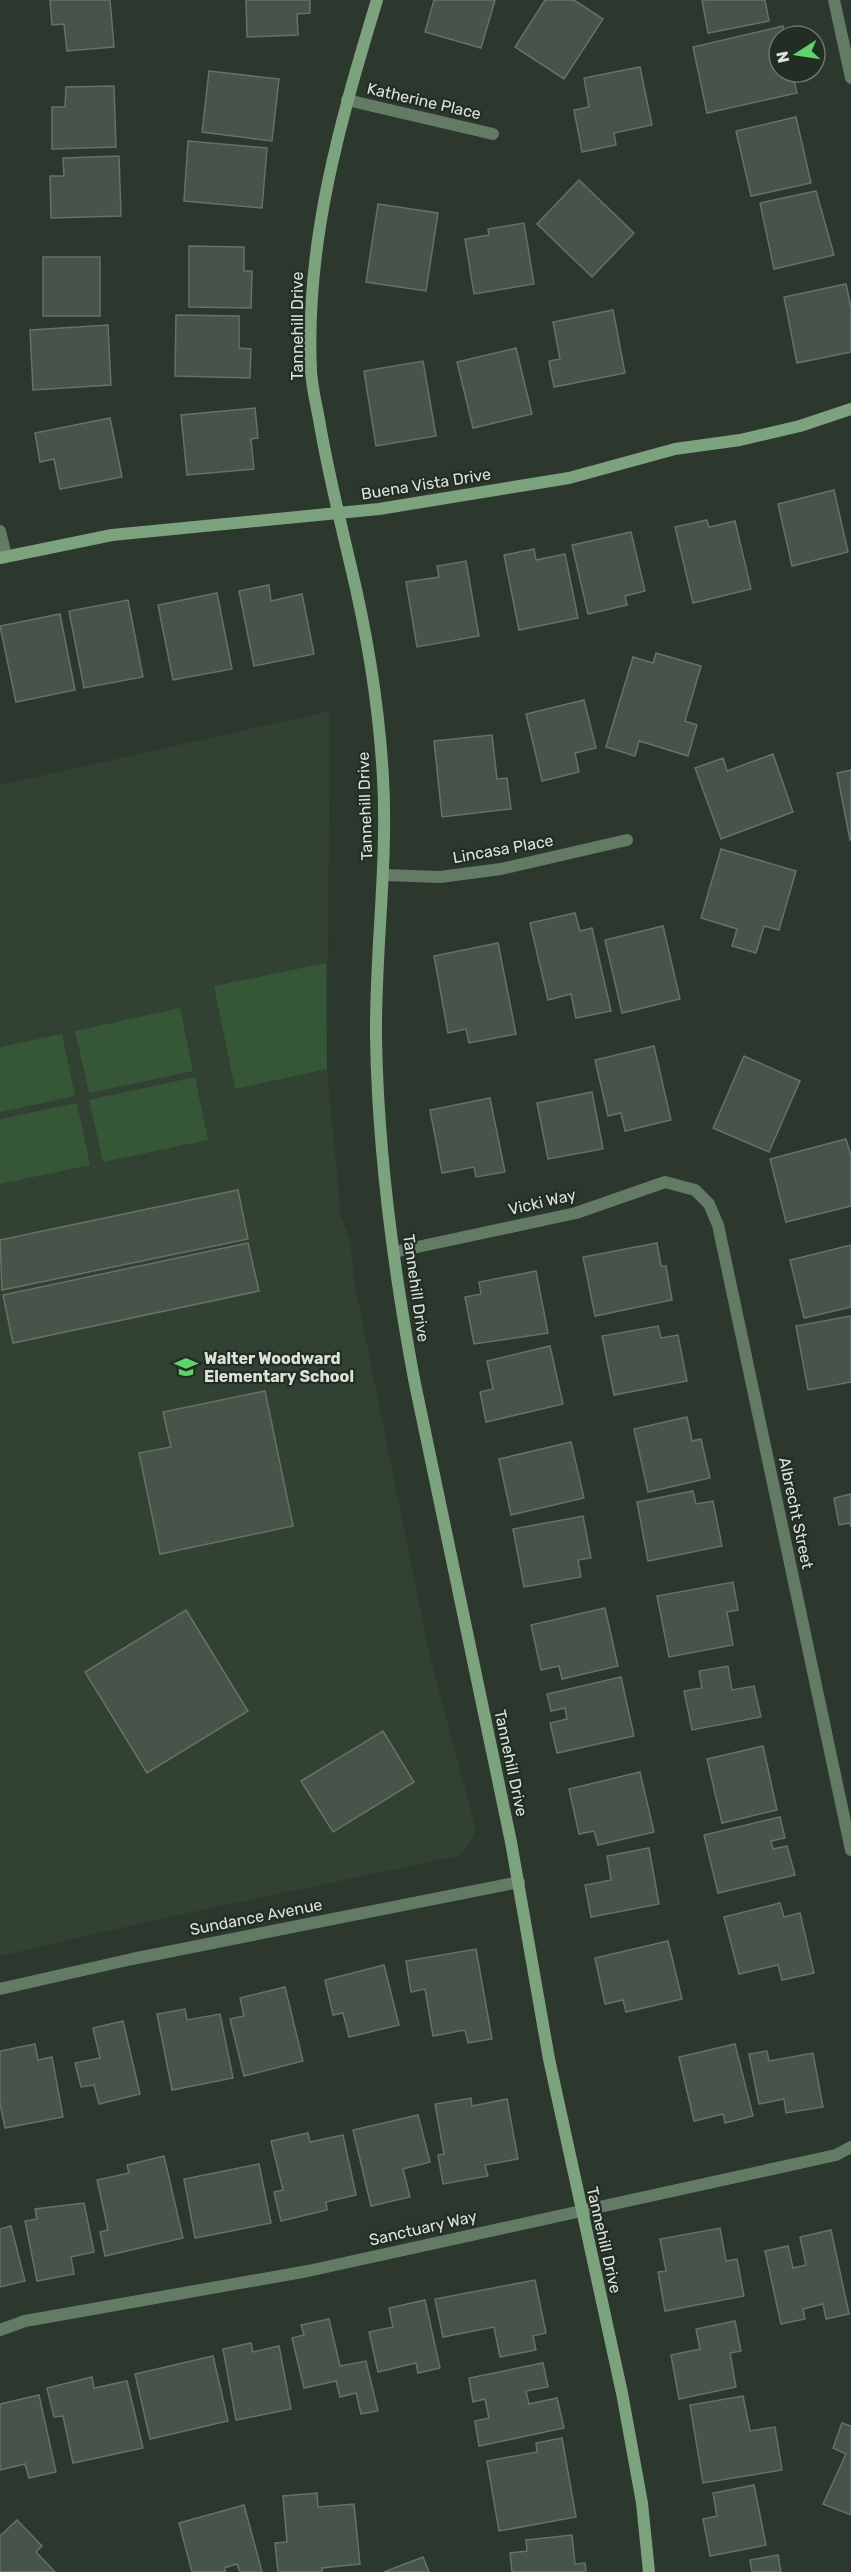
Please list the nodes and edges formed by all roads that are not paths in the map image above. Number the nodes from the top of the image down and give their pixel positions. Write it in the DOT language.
graph roads {
  1 [pos="377,0"];
  2 [pos="834,0"];
  3 [pos="851,78"];
  4 [pos="347,100"];
  5 [pos="493,134"];
  6 [pos="851,409"];
  7 [pos="339,513"];
  8 [pos="0,531"];
  9 [pos="3,557"];
  10 [pos="627,840"];
  11 [pos="384,875"];
  12 [pos="695,1190"];
  13 [pos="394,1252"];
  14 [pos="851,1850"];
  15 [pos="519,1882"];
  16 [pos="0,1989"];
  17 [pos="851,2147"];
  18 [pos="580,2210"];
  19 [pos="0,2330"];
  20 [pos="649,2572"];
  1 -- 4 [label="street, Tannehill Drive"];
  2 -- 3 [label="street"];
  4 -- 5 [label="street, Katherine Place"];
  4 -- 7 [label="street, Tannehill Drive"];
  6 -- 7 [label="street, Buena Vista Drive"];
  7 -- 9 [label="street, Buena Vista Drive"];
  7 -- 11 [label="street, Tannehill Drive"];
  8 -- 9 [label="street"];
  10 -- 11 [label="street, Lincasa Place"];
  11 -- 13 [label="street, Tannehill Drive"];
  12 -- 13 [label="street, Vicki Way"];
  12 -- 14 [label="street, Albrecht Street"];
  13 -- 15 [label="street, Tannehill Drive"];
  15 -- 16 [label="street, Sundance Avenue"];
  15 -- 18 [label="street, Tannehill Drive"];
  17 -- 18 [label="street, Sanctuary Way"];
  18 -- 19 [label="street, Sanctuary Way"];
  18 -- 20 [label="street, Tannehill Drive"];
}
